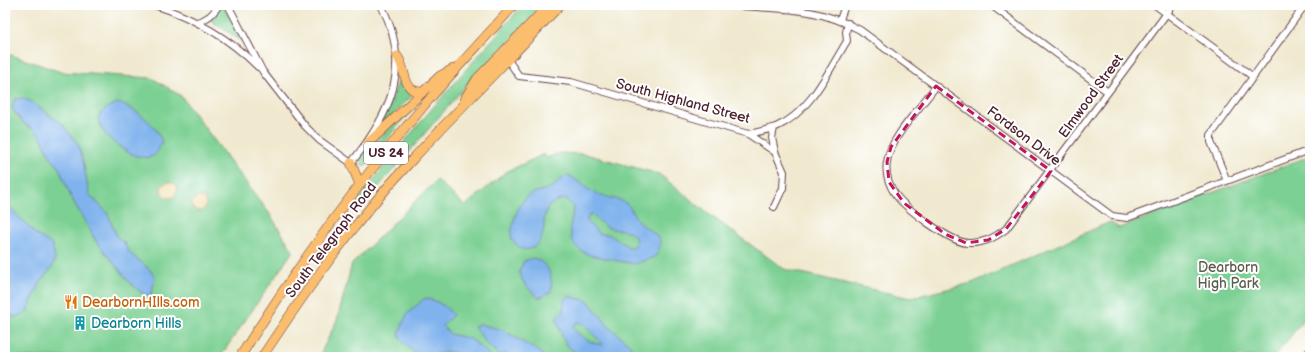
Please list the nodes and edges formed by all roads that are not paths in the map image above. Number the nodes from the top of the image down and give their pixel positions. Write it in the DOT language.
graph roads {
  1 [pos="154,5"];
  2 [pos="219,5"];
  3 [pos="228,5"];
  4 [pos="381,5"];
  5 [pos="514,5"];
  6 [pos="549,5"];
  7 [pos="560,5"];
  8 [pos="730,5"];
  9 [pos="845,5"];
  10 [pos="991,5"];
  11 [pos="1155,5"];
  12 [pos="1173,5"];
  13 [pos="1305,5"];
  14 [pos="1166,14"];
  15 [pos="840,20"];
  16 [pos="197,22"];
  17 [pos="848,23"];
  18 [pos="397,56"];
  19 [pos="508,60"];
  20 [pos="460,66"];
  21 [pos="264,72"];
  22 [pos="1252,76"];
  23 [pos="936,86"];
  24 [pos="422,92"];
  25 [pos="1108,92"];
  26 [pos="455,115"];
  27 [pos="774,128"];
  28 [pos="748,134"];
  29 [pos="368,143"];
  30 [pos="1310,150"];
  31 [pos="775,152"];
  32 [pos="351,163"];
  33 [pos="1051,171"];
  34 [pos="1227,181"];
  35 [pos="360,185"];
  36 [pos="774,207"];
  37 [pos="1310,352"];
  38 [pos="240,357"];
  39 [pos="262,357"];
  40 [pos="1306,357"];
  1 -- 16 [label="street"];
  2 -- 16 [label="street"];
  3 -- 21 [label="street"];
  4 -- 18 [label="street"];
  5 -- 20 [label="main road, South Telegraph Road / US 24"];
  6 -- 26 [label="main road"];
  7 -- 19 [label="main road, South Telegraph Road / US 24"];
  8 -- 15 [label="street, Fordson Drive"];
  9 -- 15 [label="street"];
  10 -- 25 [label="street"];
  11 -- 14 [label="street"];
  12 -- 14 [label="street, Elmwood Street"];
  13 -- 22 [label="street"];
  14 -- 22 [label="street"];
  14 -- 25 [label="street, Elmwood Street"];
  15 -- 17 [label="street, Fordson Drive"];
  16 -- 21 [label="street"];
  17 -- 23 [label="street, Fordson Drive"];
  17 -- 27 [label="street, South Highland Street"];
  18 -- 24 [label="main road"];
  18 -- 29 [label="street"];
  19 -- 26 [label="main road, South Telegraph Road / US 24"];
  19 -- 28 [label="street, South Highland Street"];
  20 -- 24 [label="main road"];
  20 -- 35 [label="main road, South Telegraph Road / US 24"];
  21 -- 32 [label="street"];
  22 -- 34 [label="street"];
  23 -- 33 [label="street, Fordson Drive"];
  23 -- 33 [label="street, Elmwood Street"];
  24 -- 29 [label="main road"];
  25 -- 33 [label="street, Elmwood Street"];
  26 -- 39 [label="main road, South Telegraph Road / US 24"];
  27 -- 28 [label="street, South Highland Street"];
  27 -- 31 [label="street"];
  28 -- 31 [label="street"];
  29 -- 32 [label="street"];
  30 -- 34 [label="street, Fordson Drive"];
  31 -- 36 [label="street"];
  32 -- 35 [label="main road"];
  33 -- 34 [label="street, Fordson Drive"];
  35 -- 38 [label="main road, South Telegraph Road / US 24"];
  37 -- 40 [label="main road"];
}
